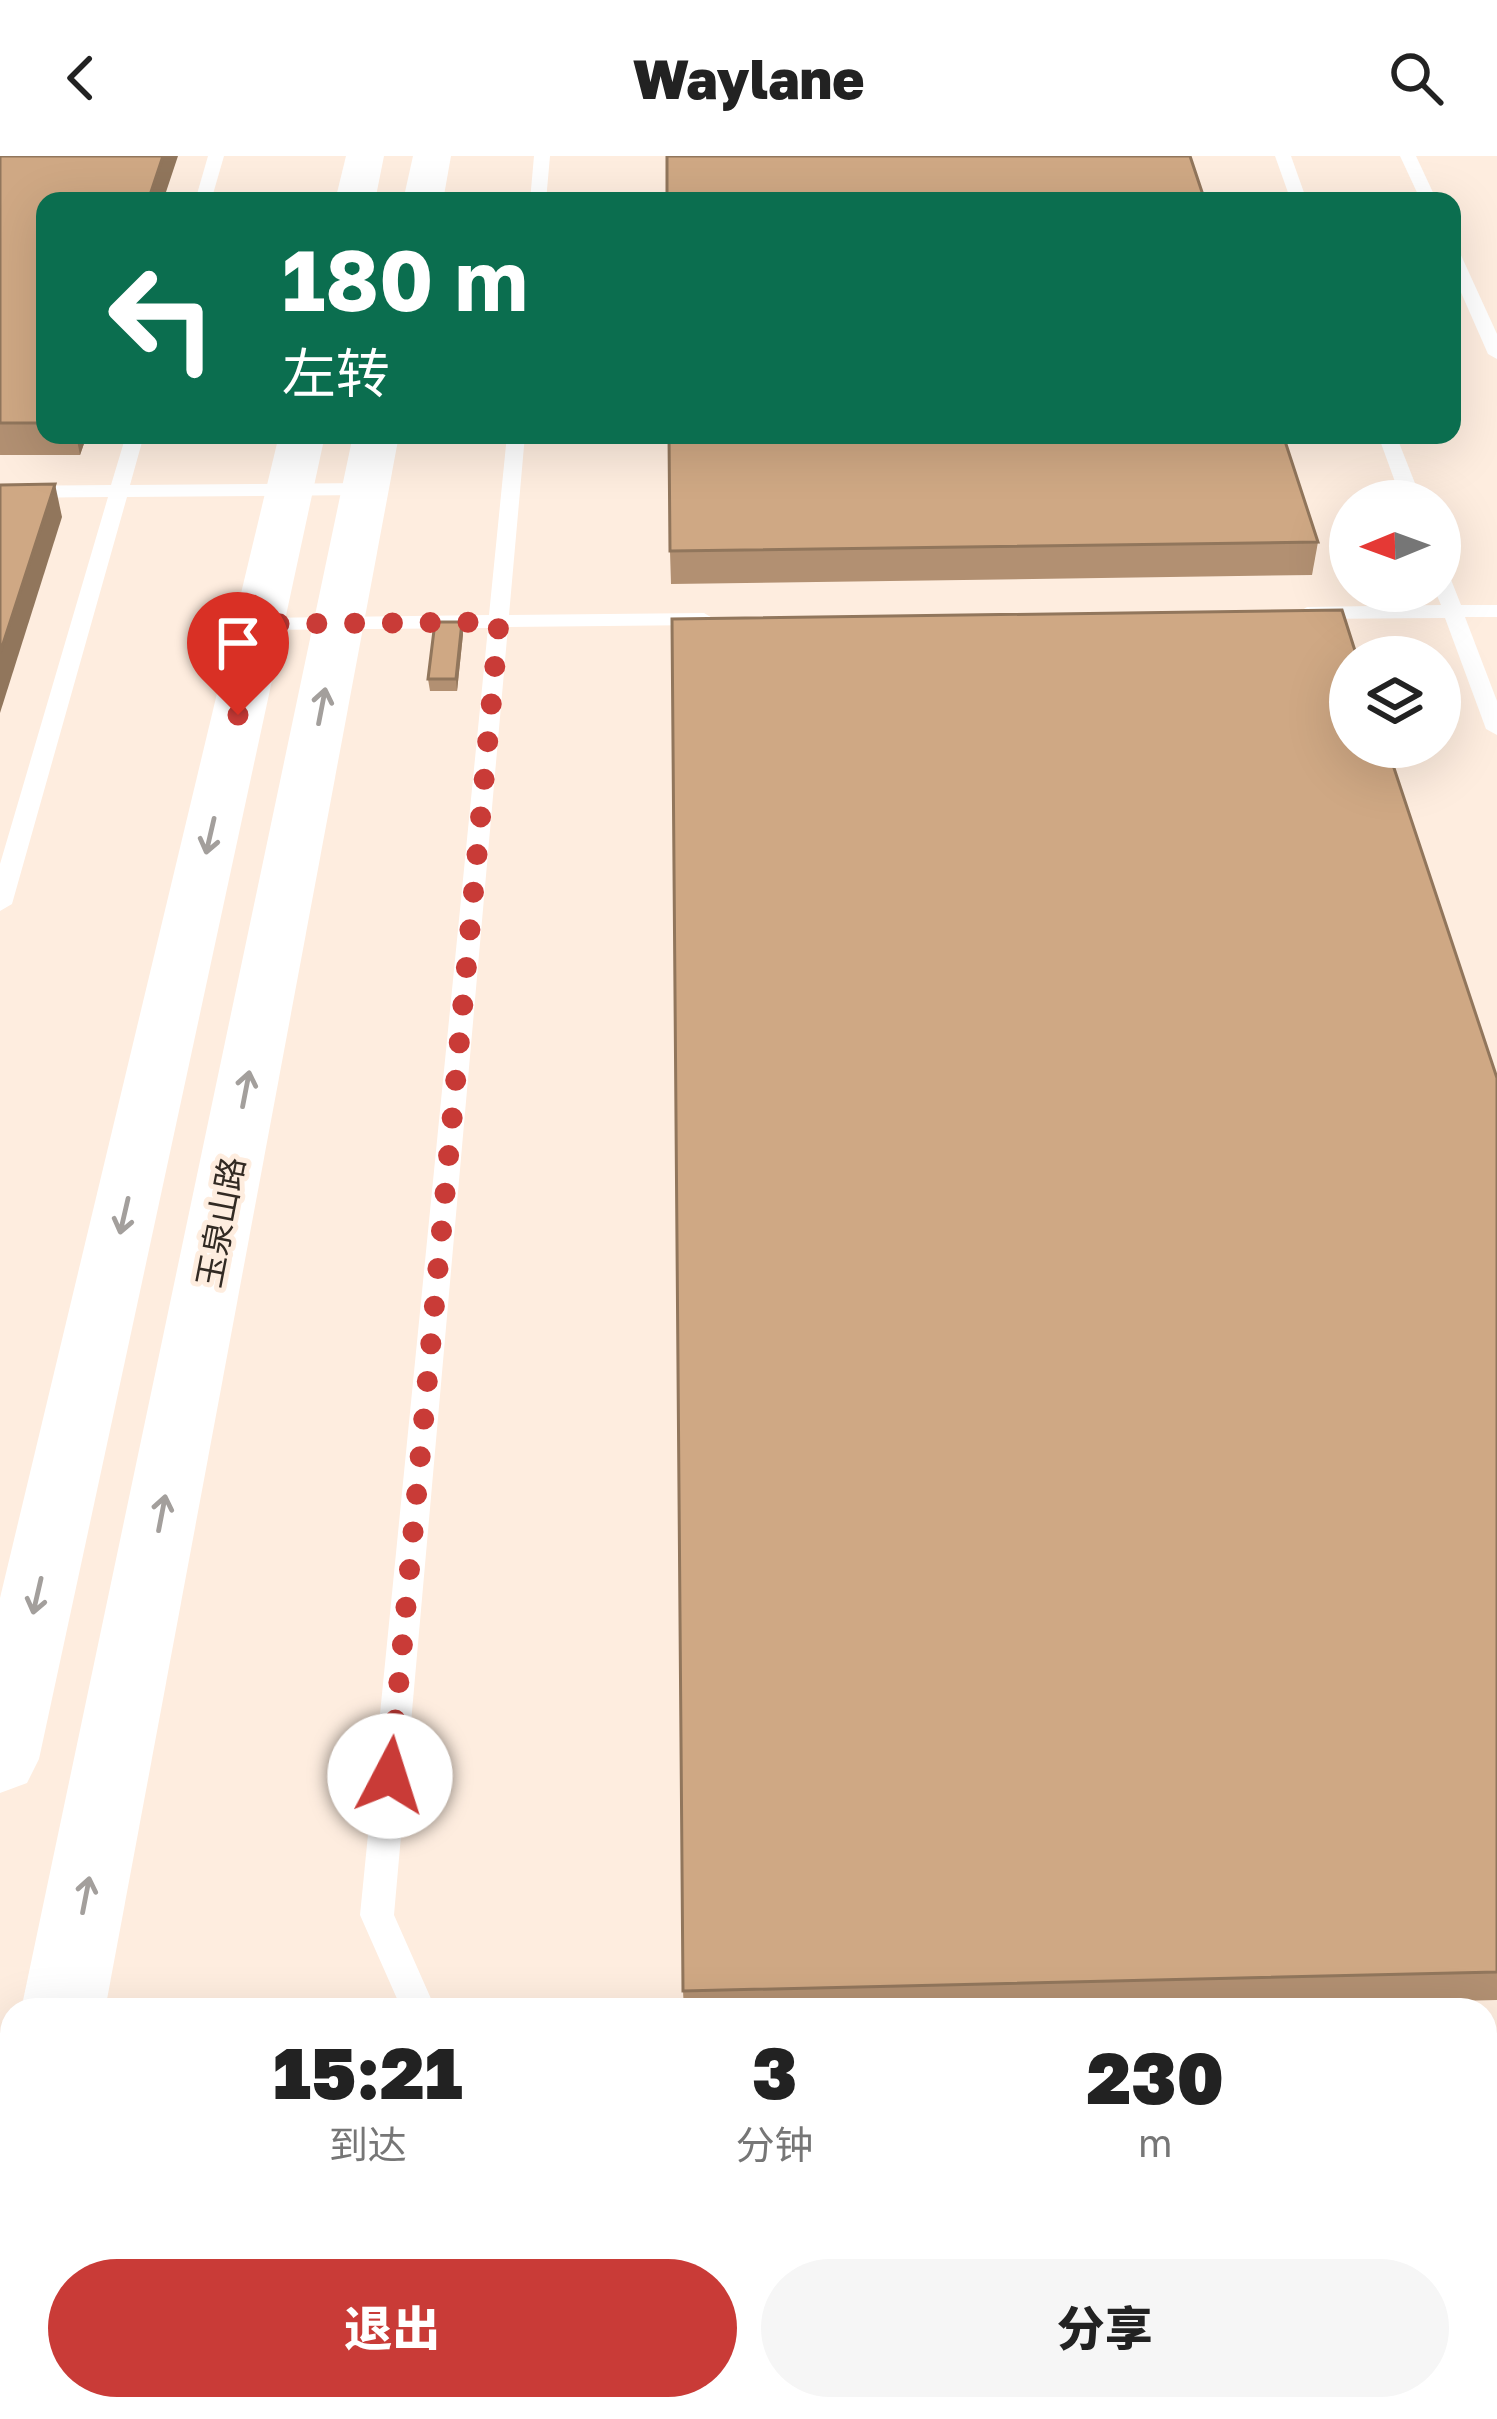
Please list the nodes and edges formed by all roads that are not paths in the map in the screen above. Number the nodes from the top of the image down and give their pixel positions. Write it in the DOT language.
graph roads {
  1 [pos="216,156"];
  2 [pos="365,156"];
  3 [pos="432,156"];
  4 [pos="542,156"];
  5 [pos="1282,156"];
  6 [pos="1408,156"];
  7 [pos="206,192"];
  8 [pos="357,192"];
  9 [pos="425,192"];
  10 [pos="539,192"];
  11 [pos="1296,192"];
  12 [pos="1425,192"];
  13 [pos="1461,273"];
  14 [pos="1497,354"];
  15 [pos="132,444"];
  16 [pos="515,444"];
  17 [pos="1390,444"];
  18 [pos="295,462"];
  19 [pos="371,462"];
  20 [pos="1404,480"];
  21 [pos="119,491"];
  22 [pos="0,492"];
  23 [pos="1461,611"];
  24 [pos="1497,611"];
  25 [pos="1370,612"];
  26 [pos="1453,612"];
  27 [pos="1286,613"];
  28 [pos="737,619"];
  29 [pos="499,622"];
  30 [pos="259,624"];
  31 [pos="339,624"];
  32 [pos="1497,730"];
  33 [pos="0,904"];
  34 [pos="0,1759"];
  35 [pos="66,1998"];
  36 [pos="414,1998"];
  1 -- 7 [label="lane"];
  2 -- 8 [label="street"];
  3 -- 9 [label="street"];
  4 -- 10 [label="lane"];
  5 -- 11 [label="lane"];
  6 -- 12 [label="lane"];
  13 -- 14 [label="lane"];
  15 -- 21 [label="lane"];
  16 -- 29 [label="lane"];
  17 -- 20 [label="lane"];
  18 -- 19 [label="lane"];
  18 -- 21 [label="lane"];
  18 -- 30 [label="street"];
  19 -- 31 [label="street, 玉泉山路"];
  21 -- 22 [label="lane"];
  21 -- 33 [label="lane"];
  23 -- 24 [label="lane"];
  25 -- 27 [label="lane"];
  26 -- 32 [label="lane"];
  28 -- 29 [label="lane"];
  29 -- 31 [label="lane"];
  29 -- 36 [label="lane"];
  30 -- 31 [label="lane"];
  30 -- 34 [label="street, one-way"];
  35 -- 31 [label="street, 玉泉山路, one-way"];
}
